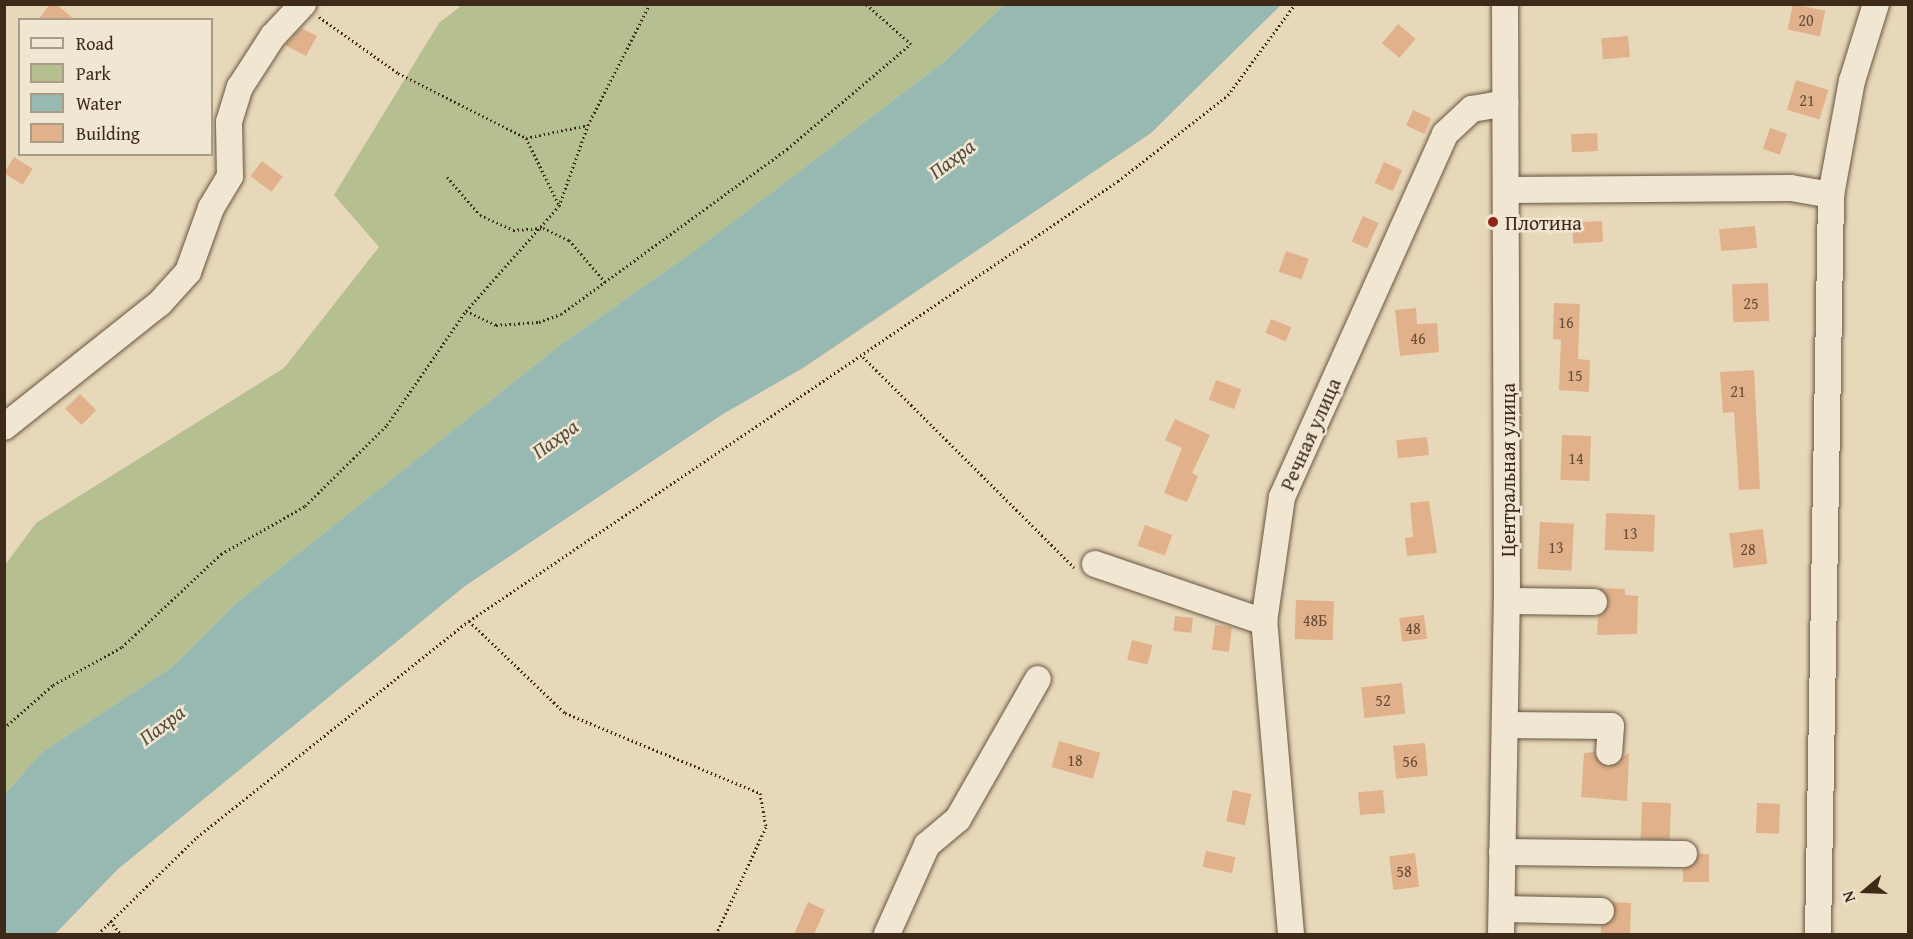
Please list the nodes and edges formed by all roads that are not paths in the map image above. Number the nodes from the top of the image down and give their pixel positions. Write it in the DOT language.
graph roads {
  1 [pos="1505,4"];
  2 [pos="1876,4"];
  3 [pos="303,5"];
  4 [pos="1505,103"];
  5 [pos="1506,190"];
  6 [pos="1832,195"];
  7 [pos="4,427"];
  8 [pos="1095,564"];
  9 [pos="1507,601"];
  10 [pos="1594,602"];
  11 [pos="1264,622"];
  12 [pos="1038,679"];
  13 [pos="1506,726"];
  14 [pos="1609,752"];
  15 [pos="1502,852"];
  16 [pos="1684,854"];
  17 [pos="1502,909"];
  18 [pos="1601,911"];
  19 [pos="887,934"];
  20 [pos="1291,934"];
  21 [pos="1501,934"];
  22 [pos="1818,934"];
  1 -- 4 [label="street, Центральная улица"];
  2 -- 6 [label="street"];
  3 -- 7 [label="street"];
  4 -- 5 [label="street, Центральная улица"];
  4 -- 11 [label="street, Речная улица"];
  5 -- 6 [label="street"];
  5 -- 9 [label="street, Центральная улица"];
  6 -- 22 [label="street"];
  8 -- 11 [label="street"];
  9 -- 10 [label="street"];
  9 -- 13 [label="street, Центральная улица"];
  11 -- 20 [label="street, Речная улица"];
  12 -- 19 [label="street"];
  13 -- 14 [label="street"];
  13 -- 15 [label="street, Центральная улица"];
  15 -- 16 [label="street"];
  15 -- 17 [label="street, Центральная улица"];
  17 -- 18 [label="street"];
  17 -- 21 [label="street, Центральная улица"];
}
